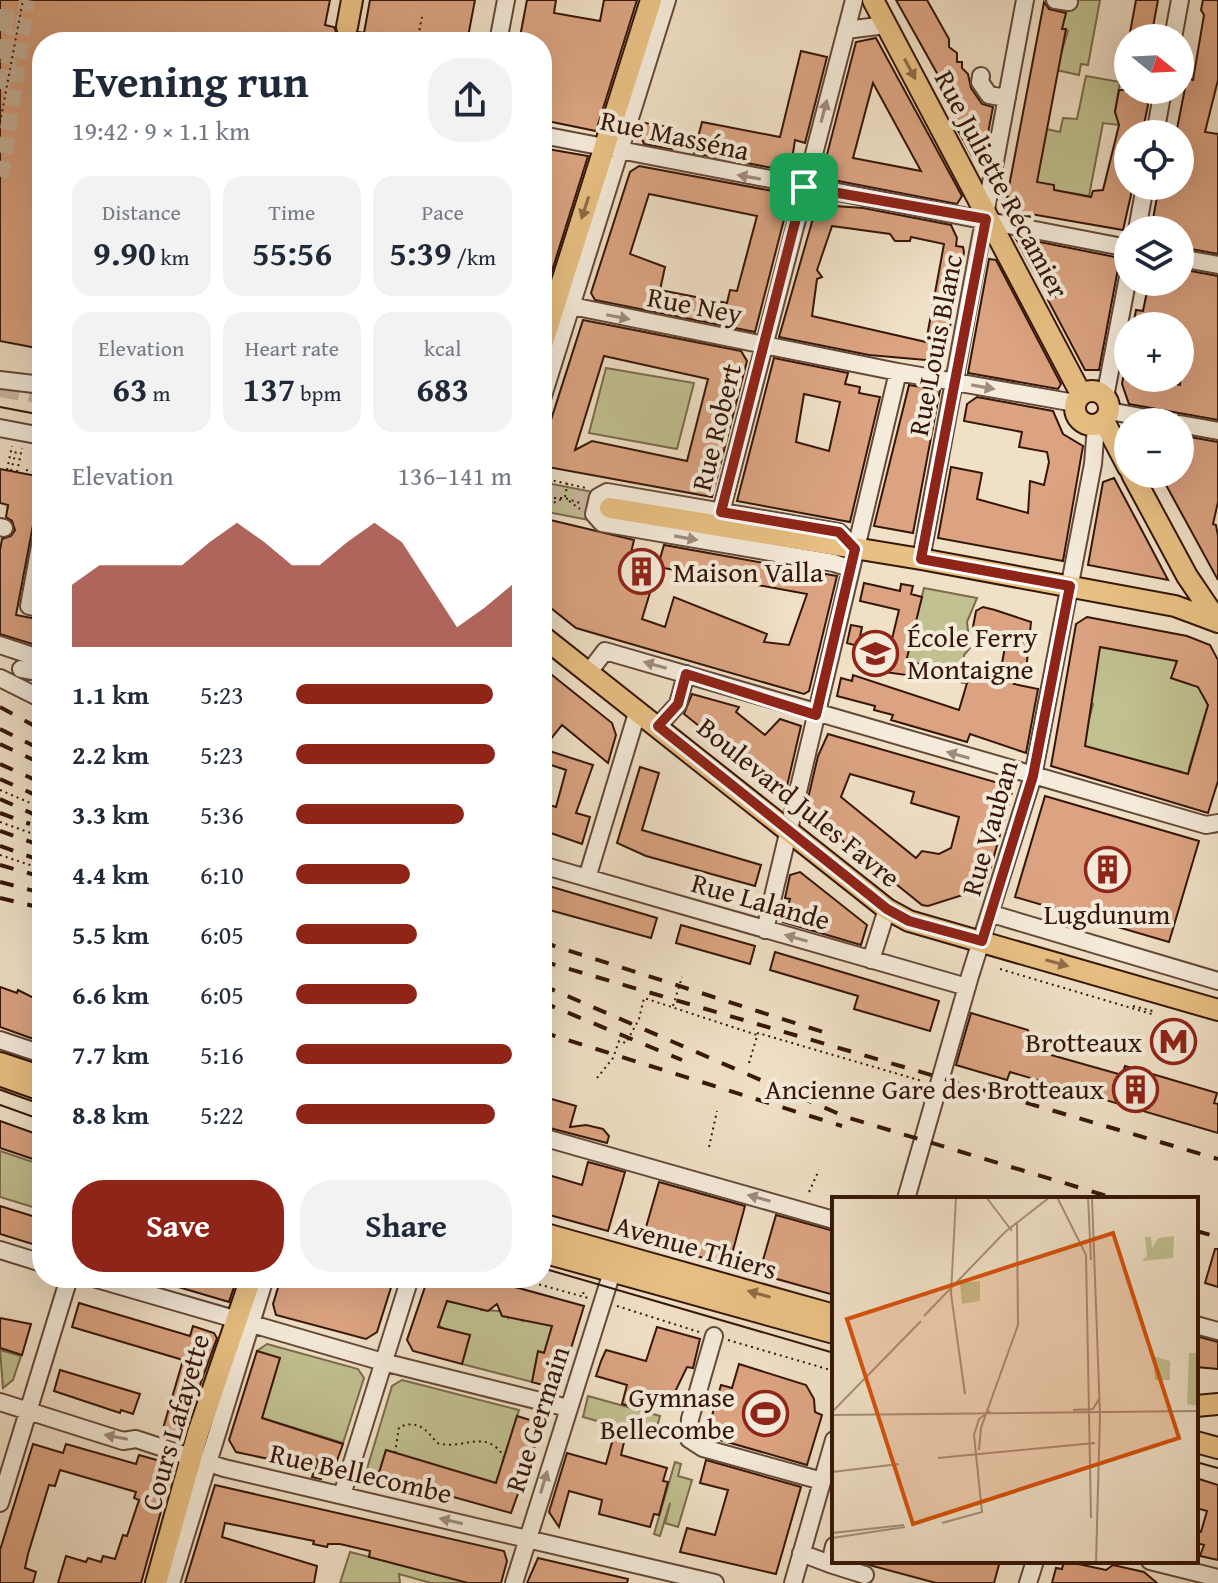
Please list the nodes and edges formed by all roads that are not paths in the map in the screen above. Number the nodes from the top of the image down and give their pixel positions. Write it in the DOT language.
graph roads {
  1 [pos="352,0"];
  2 [pos="506,0"];
  3 [pos="651,0"];
  4 [pos="667,0"];
  5 [pos="854,0"];
  6 [pos="873,0"];
  7 [pos="1025,0"];
  8 [pos="1180,0"];
  9 [pos="1176,24"];
  10 [pos="886,25"];
  11 [pos="347,27"];
  12 [pos="846,30"];
  13 [pos="500,32"];
  14 [pos="981,76"];
  15 [pos="1007,98"];
  16 [pos="552,137"];
  17 [pos="612,150"];
  18 [pos="804,187"];
  19 [pos="986,219"];
  20 [pos="1114,245"];
  21 [pos="1194,261"];
  22 [pos="1218,265"];
  23 [pos="1125,296"];
  24 [pos="556,304"];
  25 [pos="552,331"];
  26 [pos="764,346"];
  27 [pos="898,372"];
  28 [pos="0,380"];
  29 [pos="955,382"];
  30 [pos="32,384"];
  31 [pos="1078,399"];
  32 [pos="1103,414"];
  33 [pos="1114,415"];
  34 [pos="1194,427"];
  35 [pos="0,428"];
  36 [pos="1218,431"];
  37 [pos="32,434"];
  38 [pos="1114,437"];
  39 [pos="1114,460"];
  40 [pos="1093,464"];
  41 [pos="1141,488"];
  42 [pos="596,509"];
  43 [pos="721,512"];
  44 [pos="855,549"];
  45 [pos="921,559"];
  46 [pos="850,573"];
  47 [pos="32,579"];
  48 [pos="1070,586"];
  49 [pos="1208,598"];
  50 [pos="32,606"];
  51 [pos="1218,622"];
  52 [pos="552,644"];
  53 [pos="0,645"];
  54 [pos="32,656"];
  55 [pos="21,669"];
  56 [pos="32,671"];
  57 [pos="589,672"];
  58 [pos="686,674"];
  59 [pos="0,678"];
  60 [pos="32,694"];
  61 [pos="638,710"];
  62 [pos="816,715"];
  63 [pos="662,721"];
  64 [pos="1033,776"];
  65 [pos="1218,823"];
  66 [pos="788,830"];
  67 [pos="552,868"];
  68 [pos="587,878"];
  69 [pos="887,909"];
  70 [pos="990,917"];
  71 [pos="765,930"];
  72 [pos="982,941"];
  73 [pos="871,960"];
  74 [pos="1160,970"];
  75 [pos="1218,981"];
  76 [pos="967,987"];
  77 [pos="1218,1010"];
  78 [pos="0,1040"];
  79 [pos="32,1051"];
  80 [pos="0,1063"];
  81 [pos="32,1074"];
  82 [pos="0,1078"];
  83 [pos="32,1089"];
  84 [pos="552,1140"];
  85 [pos="907,1197"];
  86 [pos="832,1219"];
  87 [pos="552,1236"];
  88 [pos="0,1250"];
  89 [pos="552,1255"];
  90 [pos="32,1260"];
  91 [pos="612,1272"];
  92 [pos="66,1288"];
  93 [pos="127,1288"];
  94 [pos="249,1288"];
  95 [pos="260,1288"];
  96 [pos="407,1288"];
  97 [pos="832,1314"];
  98 [pos="242,1322"];
  99 [pos="1198,1326"];
  100 [pos="1218,1331"];
  101 [pos="832,1332"];
  102 [pos="714,1336"];
  103 [pos="383,1362"];
  104 [pos="0,1402"];
  105 [pos="1218,1404"];
  106 [pos="1198,1406"];
  107 [pos="568,1408"];
  108 [pos="28,1410"];
  109 [pos="1198,1443"];
  110 [pos="832,1447"];
  111 [pos="1218,1448"];
  112 [pos="200,1459"];
  113 [pos="822,1481"];
  114 [pos="342,1495"];
  115 [pos="0,1503"];
  116 [pos="527,1539"];
  117 [pos="801,1553"];
  118 [pos="832,1555"];
  119 [pos="1034,1563"];
  120 [pos="830,1564"];
  121 [pos="1182,1565"];
  122 [pos="865,1575"];
  123 [pos="1218,1578"];
  124 [pos="156,1583"];
  125 [pos="171,1583"];
  126 [pos="514,1583"];
  127 [pos="715,1583"];
  128 [pos="793,1583"];
  129 [pos="1028,1583"];
  1 -- 11 [label="main road"];
  2 -- 13 [label="street"];
  3 -- 17 [label="main road"];
  4 -- 17 [label="street"];
  5 -- 12 [label="street, Rue Robert"];
  6 -- 10 [label="main road, Rue Juliette Récamier"];
  7 -- 15 [label="street, Rue Louis Blanc"];
  8 -- 9 [label="street"];
  10 -- 12 [label="street"];
  10 -- 19 [label="main road, Rue Juliette Récamier, one-way"];
  18 -- 12 [label="street, Rue Robert, one-way"];
  14 -- 15 [label="street"];
  15 -- 19 [label="street, Rue Louis Blanc"];
  16 -- 17 [label="street, Rue Masséna"];
  18 -- 17 [label="street, Rue Masséna, one-way"];
  17 -- 24 [label="main road"];
  18 -- 19 [label="street, Rue Masséna"];
  18 -- 26 [label="street, Rue Robert"];
  19 -- 20 [label="street, Rue Masséna"];
  19 -- 29 [label="street, Rue Louis Blanc"];
  19 -- 31 [label="main road, Rue Juliette Récamier"];
  21 -- 22 [label="street"];
  23 -- 32 [label="street, Rue Vauban"];
  24 -- 25 [label="street"];
  24 -- 26 [label="street, Rue Ney, one-way"];
  26 -- 27 [label="street, Rue Ney"];
  26 -- 43 [label="street, Rue Robert"];
  27 -- 29 [label="street, Rue Ney"];
  27 -- 44 [label="street"];
  28 -- 30 [label="street"];
  29 -- 31 [label="street, Rue Ney, one-way"];
  29 -- 45 [label="street, Rue Louis Blanc"];
  31 -- 32 [label="main road"];
  31 -- 32 [label="main road, Rue Juliette Récamier"];
  32 -- 33 [label="street"];
  32 -- 38 [label="main road"];
  32 -- 40 [label="street, Rue Vauban"];
  34 -- 36 [label="street"];
  35 -- 37 [label="street"];
  39 -- 40 [label="street"];
  40 -- 48 [label="street, Rue Vauban"];
  41 -- 49 [label="main road"];
  42 -- 43 [label="street"];
  42 -- 44 [label="main road"];
  42 -- 46 [label="street, one-way"];
  43 -- 44 [label="street"];
  44 -- 45 [label="main road"];
  44 -- 46 [label="street"];
  45 -- 48 [label="main road"];
  46 -- 62 [label="street"];
  47 -- 50 [label="street"];
  48 -- 51 [label="main road"];
  48 -- 64 [label="street, Rue Vauban"];
  49 -- 51 [label="main road"];
  52 -- 57 [label="main road, Boulevard Jules Favre"];
  53 -- 54 [label="street"];
  55 -- 56 [label="street"];
  58 -- 57 [label="street, one-way"];
  57 -- 61 [label="main road, Boulevard Jules Favre"];
  58 -- 62 [label="street"];
  58 -- 63 [label="street"];
  59 -- 60 [label="street"];
  61 -- 63 [label="main road, Boulevard Jules Favre"];
  61 -- 68 [label="street"];
  64 -- 62 [label="street, one-way"];
  62 -- 66 [label="street"];
  63 -- 66 [label="main road, Boulevard Jules Favre"];
  64 -- 65 [label="street"];
  64 -- 70 [label="street, Rue Vauban"];
  66 -- 69 [label="main road, Boulevard Jules Favre"];
  66 -- 71 [label="street"];
  67 -- 68 [label="street, Rue Lalande"];
  68 -- 71 [label="street, Rue Lalande"];
  69 -- 72 [label="main road, Boulevard Jules Favre"];
  69 -- 73 [label="street"];
  70 -- 72 [label="street, Rue Vauban"];
  70 -- 74 [label="street"];
  70 -- 75 [label="street"];
  73 -- 71 [label="street, Rue Lalande, one-way"];
  72 -- 76 [label="street, Rue Vauban"];
  72 -- 77 [label="main road, Boulevard Jules Favre, one-way"];
  73 -- 76 [label="street, Rue Lalande"];
  76 -- 85 [label="street, Rue Vauban"];
  78 -- 79 [label="street"];
  80 -- 81 [label="main road"];
  82 -- 83 [label="main road"];
  86 -- 84 [label="street, one-way"];
  97 -- 87 [label="main road, Avenue Thiers, one-way"];
  88 -- 90 [label="street"];
  89 -- 91 [label="main road, Avenue Thiers"];
  91 -- 101 [label="main road, Avenue Thiers"];
  91 -- 107 [label="street, Rue Germain"];
  92 -- 108 [label="street"];
  93 -- 98 [label="street"];
  94 -- 98 [label="main road, Cours Lafayette"];
  95 -- 98 [label="street"];
  96 -- 103 [label="street"];
  98 -- 103 [label="street"];
  98 -- 112 [label="main road, Cours Lafayette"];
  99 -- 100 [label="street"];
  102 -- 113 [label="street"];
  103 -- 107 [label="street"];
  103 -- 114 [label="street"];
  104 -- 108 [label="street, Rue Bellecombe"];
  105 -- 106 [label="main road"];
  116 -- 107 [label="street, Rue Germain, one-way"];
  112 -- 108 [label="street, Rue Bellecombe, one-way"];
  108 -- 115 [label="street"];
  109 -- 111 [label="main road"];
  110 -- 113 [label="street"];
  112 -- 114 [label="street, Rue Bellecombe"];
  112 -- 124 [label="main road, Cours Lafayette"];
  112 -- 125 [label="street"];
  113 -- 117 [label="street"];
  116 -- 114 [label="street, Rue Bellecombe, one-way"];
  116 -- 126 [label="street, Rue Germain"];
  116 -- 127 [label="street, Rue Bellecombe"];
  117 -- 120 [label="street"];
  117 -- 128 [label="street"];
  118 -- 120 [label="street"];
  119 -- 129 [label="street"];
  120 -- 122 [label="street"];
  121 -- 123 [label="street"];
}
